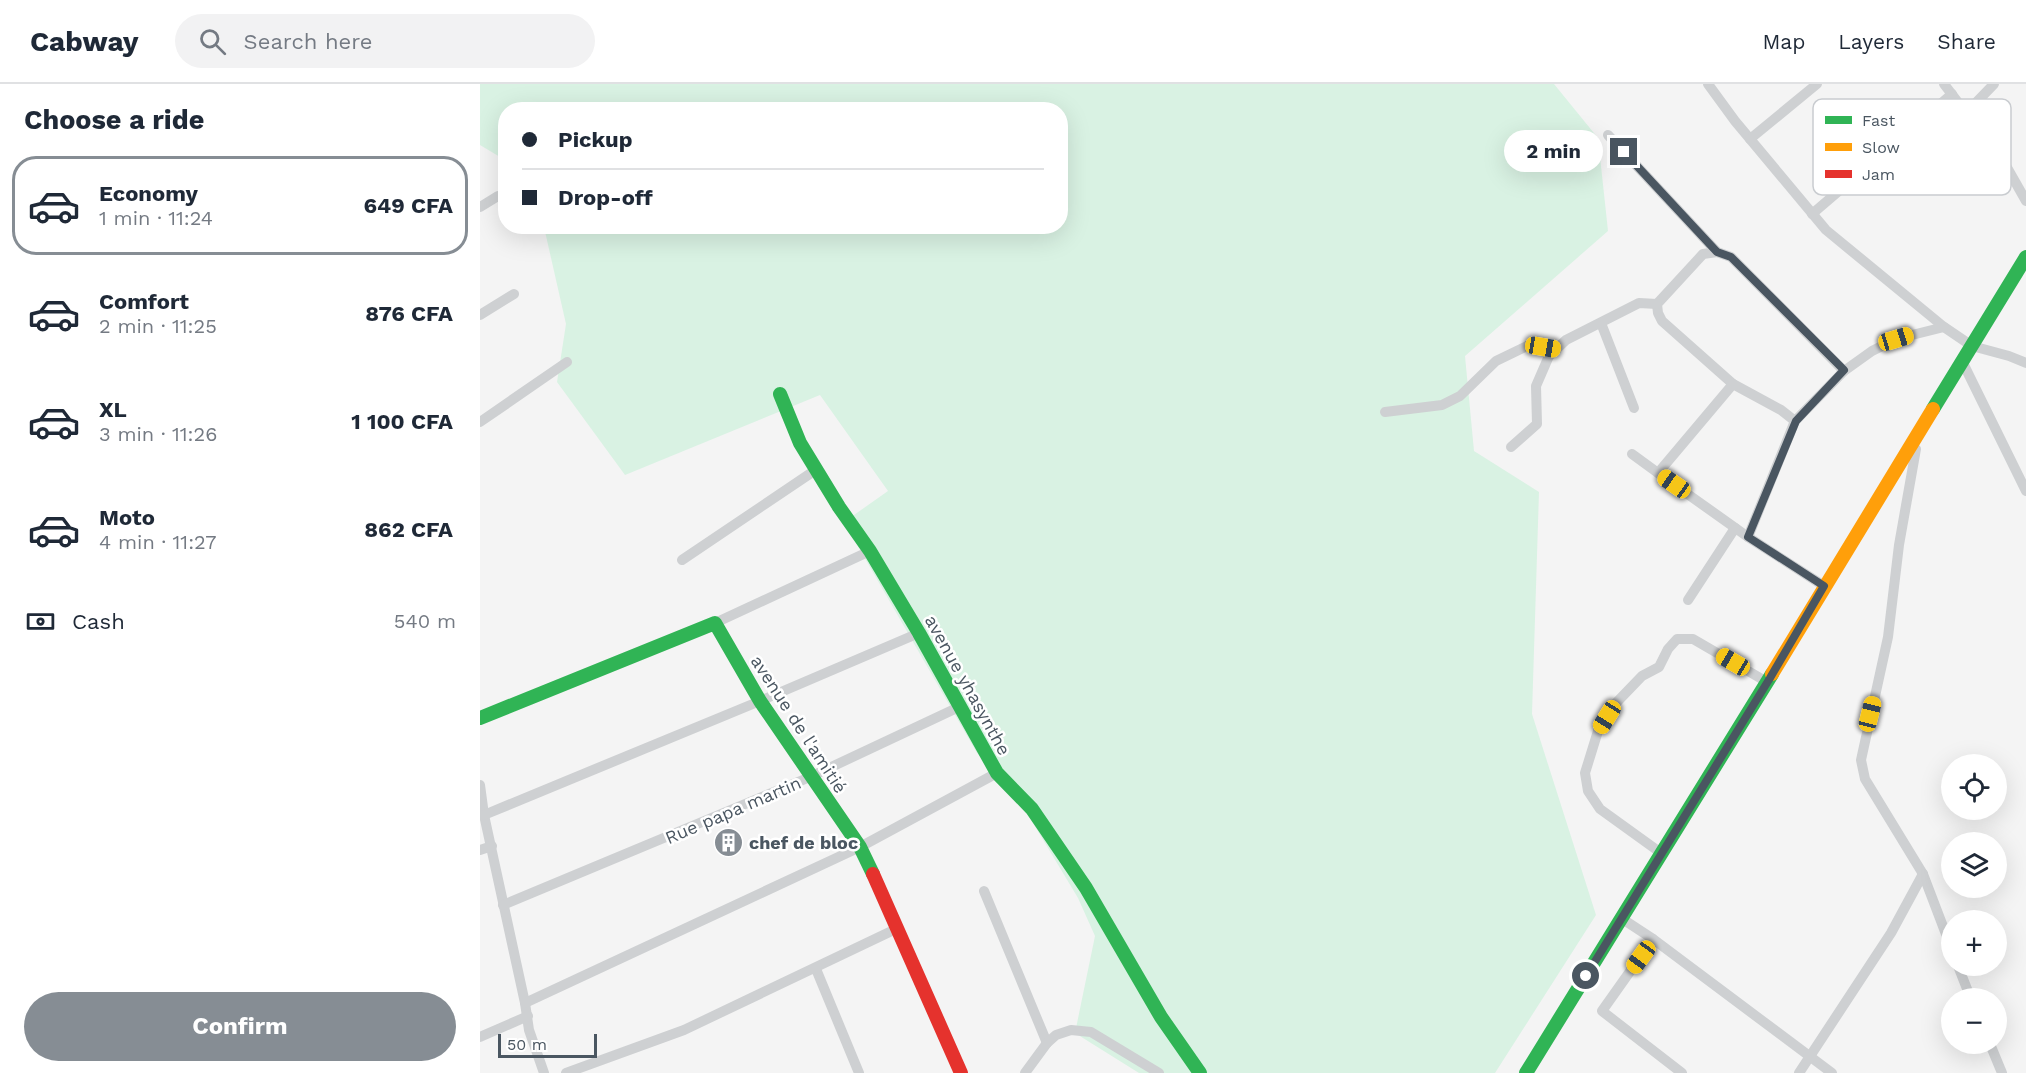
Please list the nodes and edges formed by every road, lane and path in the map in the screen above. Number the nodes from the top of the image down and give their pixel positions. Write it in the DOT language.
graph roads {
  1 [pos="1708,84"];
  2 [pos="1818,84"];
  3 [pos="1944,84"];
  4 [pos="1994,84"];
  5 [pos="1952,94"];
  6 [pos="1946,99"];
  7 [pos="1956,99"];
  8 [pos="1979,99"];
  9 [pos="1608,135"];
  10 [pos="1750,139"];
  11 [pos="2011,175"];
  12 [pos="1834,195"];
  13 [pos="498,196"];
  14 [pos="2026,201"];
  15 [pos="480,207"];
  16 [pos="1812,214"];
  17 [pos="1717,252"];
  18 [pos="2026,256"];
  19 [pos="514,294"];
  20 [pos="1657,304"];
  21 [pos="480,315"];
  22 [pos="1601,323"];
  23 [pos="1944,327"];
  24 [pos="1972,346"];
  25 [pos="1556,350"];
  26 [pos="567,362"];
  27 [pos="1963,363"];
  28 [pos="2026,363"];
  29 [pos="1844,370"];
  30 [pos="1733,384"];
  31 [pos="780,394"];
  32 [pos="1634,408"];
  33 [pos="1384,412"];
  34 [pos="1796,421"];
  35 [pos="480,422"];
  36 [pos="1919,434"];
  37 [pos="1511,447"];
  38 [pos="1632,454"];
  39 [pos="817,469"];
  40 [pos="1658,473"];
  41 [pos="2026,491"];
  42 [pos="1735,528"];
  43 [pos="1748,537"];
  44 [pos="870,551"];
  45 [pos="682,560"];
  46 [pos="1824,586"];
  47 [pos="1688,600"];
  48 [pos="715,623"];
  49 [pos="919,633"];
  50 [pos="1767,682"];
  51 [pos="759,701"];
  52 [pos="959,707"];
  53 [pos="480,718"];
  54 [pos="997,773"];
  55 [pos="810,777"];
  56 [pos="480,785"];
  57 [pos="484,815"];
  58 [pos="492,846"];
  59 [pos="860,847"];
  60 [pos="480,850"];
  61 [pos="1661,854"];
  62 [pos="1923,874"];
  63 [pos="984,891"];
  64 [pos="503,905"];
  65 [pos="1621,918"];
  66 [pos="1941,921"];
  67 [pos="898,928"];
  68 [pos="1653,939"];
  69 [pos="816,969"];
  70 [pos="525,1003"];
  71 [pos="528,1016"];
  72 [pos="480,1037"];
  73 [pos="1047,1043"];
  74 [pos="1994,1054"];
  75 [pos="1810,1057"];
  76 [pos="544,1073"];
  77 [pos="566,1073"];
  78 [pos="859,1073"];
  79 [pos="961,1073"];
  80 [pos="1025,1073"];
  81 [pos="1159,1073"];
  82 [pos="1200,1073"];
  83 [pos="1526,1073"];
  84 [pos="1682,1073"];
  85 [pos="1799,1073"];
  86 [pos="1832,1073"];
  87 [pos="2002,1073"];
  1 -- 10 [label="street"];
  2 -- 10 [label="street"];
  3 -- 5 [label="street"];
  4 -- 8 [label="street"];
  5 -- 6 [label="street"];
  5 -- 7 [label="street"];
  9 -- 17 [label="street"];
  10 -- 16 [label="street"];
  11 -- 14 [label="street"];
  12 -- 16 [label="street"];
  13 -- 15 [label="street"];
  16 -- 23 [label="street"];
  17 -- 20 [label="street"];
  17 -- 29 [label="street"];
  18 -- 24 [label="main road"];
  19 -- 21 [label="street"];
  20 -- 22 [label="street"];
  20 -- 30 [label="street"];
  22 -- 25 [label="street"];
  22 -- 32 [label="street"];
  23 -- 24 [label="street"];
  23 -- 29 [label="street"];
  24 -- 27 [label="main road"];
  24 -- 28 [label="street"];
  25 -- 33 [label="street"];
  25 -- 37 [label="street"];
  26 -- 35 [label="street"];
  27 -- 36 [label="main road"];
  27 -- 41 [label="street"];
  29 -- 34 [label="street"];
  30 -- 34 [label="street"];
  30 -- 40 [label="street"];
  31 -- 39 [label="main road, avenue yhasynthe"];
  34 -- 43 [label="street"];
  36 -- 46 [label="main road"];
  36 -- 62 [label="street"];
  38 -- 40 [label="street"];
  39 -- 44 [label="main road, avenue yhasynthe"];
  39 -- 45 [label="street"];
  40 -- 42 [label="street"];
  42 -- 43 [label="street"];
  42 -- 47 [label="street"];
  43 -- 46 [label="street"];
  44 -- 48 [label="street"];
  44 -- 49 [label="main road, avenue yhasynthe"];
  46 -- 50 [label="main road"];
  48 -- 51 [label="main road, avenue de l'amitié"];
  48 -- 53 [label="main road"];
  49 -- 51 [label="street"];
  49 -- 52 [label="main road, avenue yhasynthe"];
  50 -- 61 [label="main road"];
  50 -- 61 [label="street"];
  51 -- 55 [label="main road, avenue de l'amitié"];
  51 -- 57 [label="street"];
  52 -- 54 [label="main road, avenue yhasynthe"];
  52 -- 55 [label="street, Rue papa martin"];
  54 -- 59 [label="street"];
  54 -- 82 [label="main road, avenue yhasynthe"];
  55 -- 59 [label="main road, avenue de l'amitié"];
  55 -- 64 [label="street, Rue papa martin"];
  56 -- 57 [label="street"];
  57 -- 58 [label="street"];
  58 -- 60 [label="street"];
  58 -- 64 [label="street"];
  59 -- 67 [label="main road, avenue de l'amitié"];
  59 -- 70 [label="street"];
  61 -- 65 [label="main road"];
  62 -- 66 [label="street"];
  62 -- 75 [label="street"];
  63 -- 73 [label="street"];
  64 -- 70 [label="street"];
  65 -- 68 [label="street"];
  65 -- 83 [label="main road"];
  67 -- 69 [label="street"];
  67 -- 79 [label="main road, avenue de l'amitié"];
  68 -- 75 [label="street"];
  68 -- 84 [label="street"];
  69 -- 77 [label="street"];
  69 -- 78 [label="street"];
  70 -- 71 [label="street"];
  71 -- 72 [label="street"];
  71 -- 76 [label="street"];
  73 -- 80 [label="street"];
  73 -- 81 [label="street"];
  74 -- 87 [label="street"];
  75 -- 85 [label="street"];
  75 -- 86 [label="street"];
}
